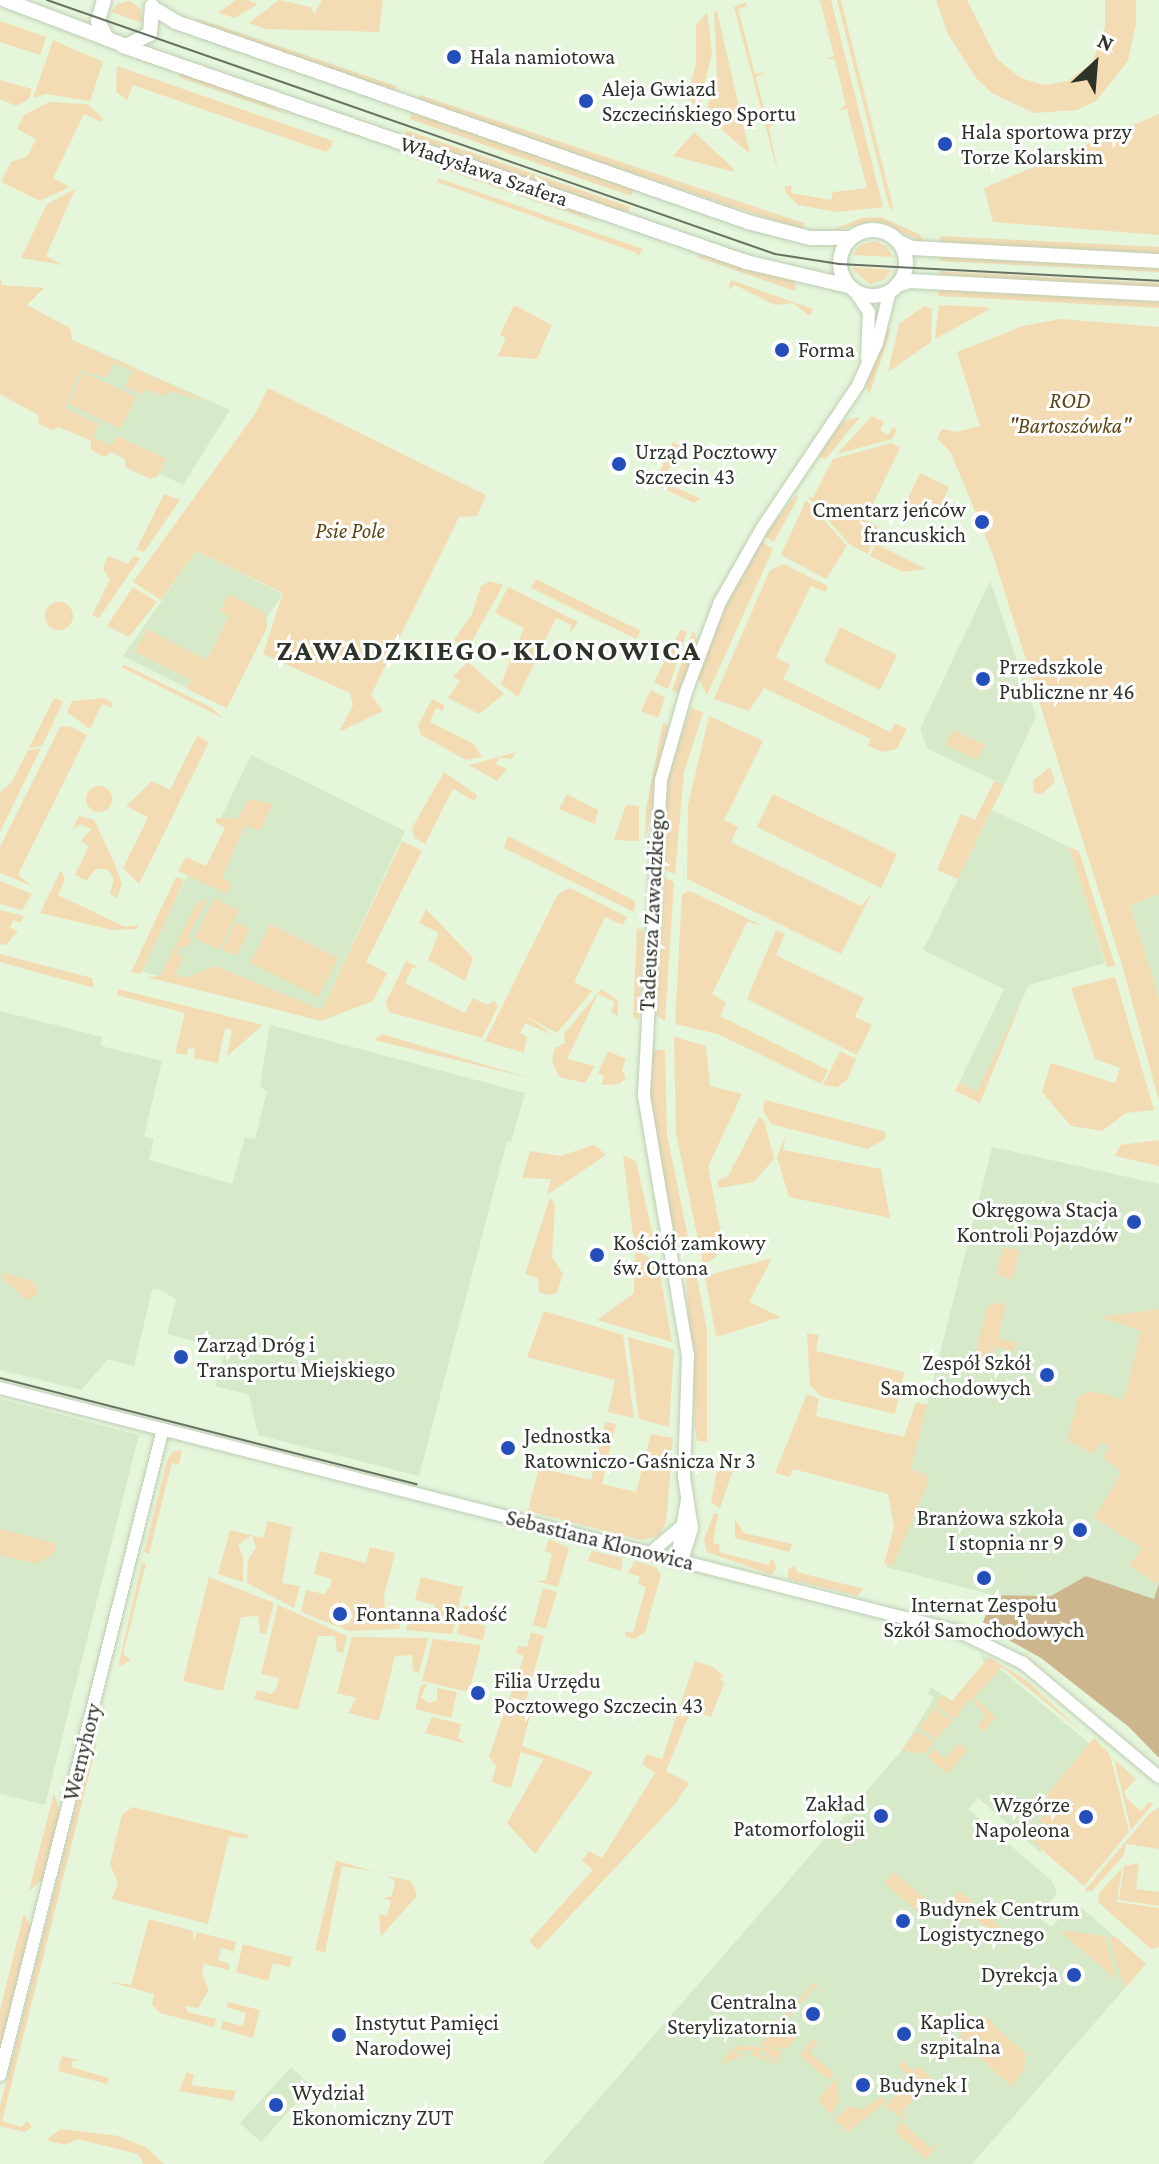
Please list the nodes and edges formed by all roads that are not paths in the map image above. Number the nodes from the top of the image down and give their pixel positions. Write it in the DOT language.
graph roads {
  1 [pos="5,0"];
  2 [pos="104,0"];
  3 [pos="151,4"];
  4 [pos="107,39"];
  5 [pos="123,46"];
  6 [pos="849,238"];
  7 [pos="899,242"];
  8 [pos="1159,261"];
  9 [pos="851,288"];
  10 [pos="893,288"];
  11 [pos="1159,294"];
  12 [pos="866,369"];
  13 [pos="0,1388"];
  14 [pos="163,1429"];
  15 [pos="687,1500"];
  16 [pos="680,1528"];
  17 [pos="650,1553"];
  18 [pos="682,1561"];
  19 [pos="1159,1777"];
  20 [pos="0,2075"];
  1 -- 4 [label="main road"];
  2 -- 4 [label="main road"];
  3 -- 5 [label="main road"];
  3 -- 6 [label="main road, Władysława Szafera"];
  4 -- 5 [label="main road, Władysława Szafera"];
  5 -- 9 [label="main road, Władysława Szafera"];
  6 -- 7 [label="main road"];
  6 -- 9 [label="main road"];
  7 -- 8 [label="main road"];
  7 -- 10 [label="main road"];
  9 -- 10 [label="main road"];
  9 -- 12 [label="street"];
  10 -- 11 [label="main road"];
  10 -- 12 [label="street, Tadeusza Zawadzkiego"];
  12 -- 15 [label="street, Tadeusza Zawadzkiego"];
  13 -- 14 [label="street, Sebastiana Klonowica"];
  14 -- 17 [label="street, Sebastiana Klonowica"];
  14 -- 20 [label="street, Wernyhory"];
  15 -- 16 [label="street, Tadeusza Zawadzkiego"];
  15 -- 18 [label="street, Tadeusza Zawadzkiego"];
  16 -- 17 [label="street"];
  16 -- 18 [label="street, Tadeusza Zawadzkiego"];
  17 -- 18 [label="street, Sebastiana Klonowica"];
  18 -- 19 [label="street, Sebastiana Klonowica"];
}
